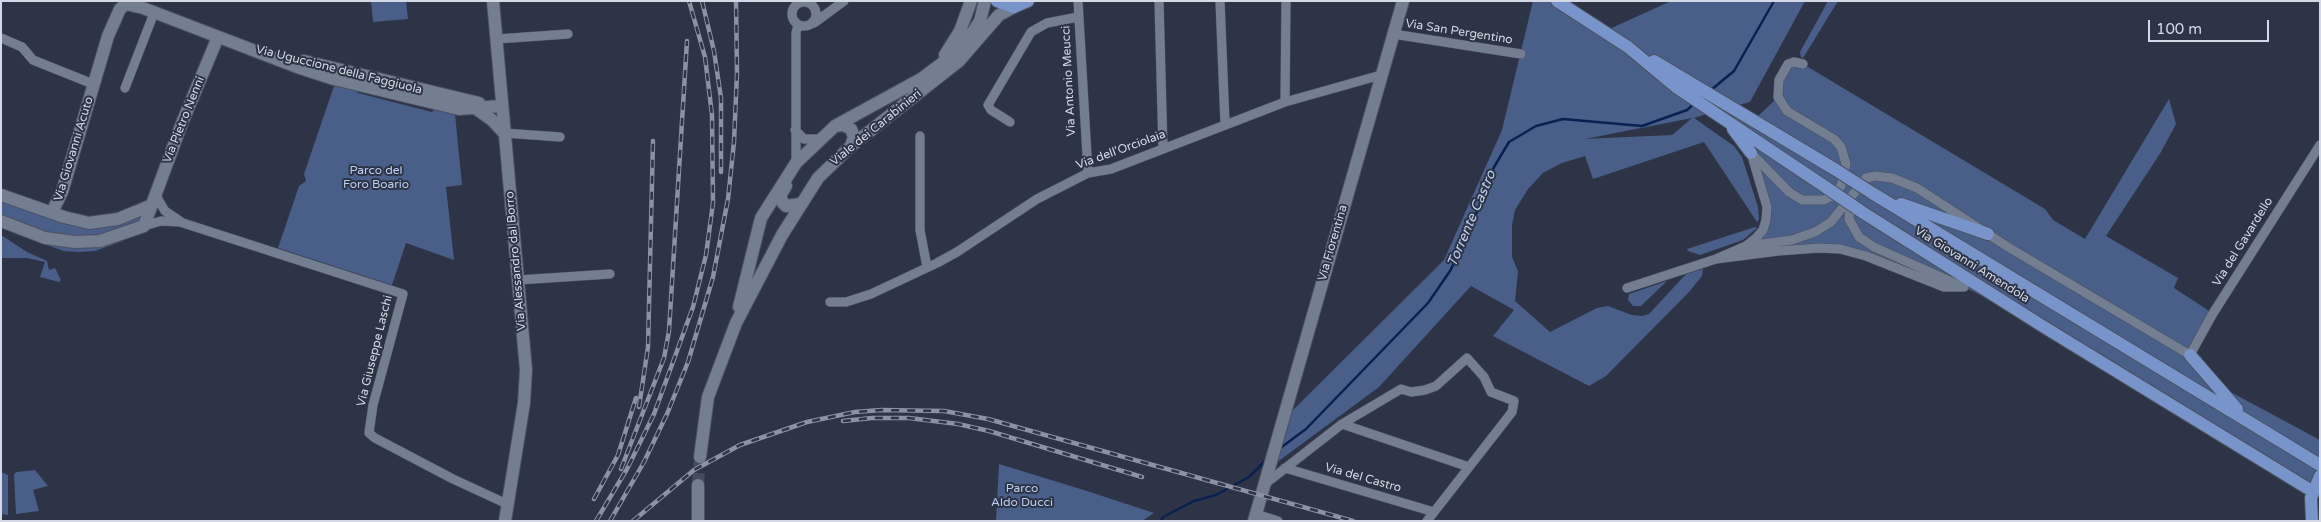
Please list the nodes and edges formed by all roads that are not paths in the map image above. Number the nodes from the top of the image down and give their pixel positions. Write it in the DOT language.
graph roads {
  1 [pos="493,1"];
  2 [pos="844,1"];
  3 [pos="972,1"];
  4 [pos="985,1"];
  5 [pos="997,1"];
  6 [pos="1028,1"];
  7 [pos="1078,1"];
  8 [pos="1159,1"];
  9 [pos="1220,1"];
  10 [pos="1286,1"];
  11 [pos="1403,1"];
  12 [pos="1557,1"];
  13 [pos="802,2"];
  14 [pos="126,3"];
  15 [pos="147,7"];
  16 [pos="1014,7"];
  17 [pos="1078,17"];
  18 [pos="813,23"];
  19 [pos="798,25"];
  20 [pos="568,34"];
  21 [pos="1393,34"];
  22 [pos="218,37"];
  23 [pos="1,38"];
  24 [pos="497,39"];
  25 [pos="1520,54"];
  26 [pos="1803,64"];
  27 [pos="1381,75"];
  28 [pos="925,76"];
  29 [pos="1679,82"];
  30 [pos="93,84"];
  31 [pos="125,88"];
  32 [pos="500,90"];
  33 [pos="1285,102"];
  34 [pos="501,106"];
  35 [pos="480,107"];
  36 [pos="1727,121"];
  37 [pos="1010,122"];
  38 [pos="1225,123"];
  39 [pos="835,126"];
  40 [pos="795,130"];
  41 [pos="504,133"];
  42 [pos="920,136"];
  43 [pos="560,137"];
  44 [pos="820,139"];
  45 [pos="2320,144"];
  46 [pos="851,146"];
  47 [pos="1163,148"];
  48 [pos="1751,153"];
  49 [pos="794,165"];
  50 [pos="1088,173"];
  51 [pos="1875,194"];
  52 [pos="1,195"];
  53 [pos="1851,197"];
  54 [pos="154,199"];
  55 [pos="800,204"];
  56 [pos="52,212"];
  57 [pos="1,221"];
  58 [pos="180,222"];
  59 [pos="144,226"];
  60 [pos="1988,234"];
  61 [pos="1746,246"];
  62 [pos="1716,259"];
  63 [pos="927,267"];
  64 [pos="610,274"];
  65 [pos="518,280"];
  66 [pos="1964,287"];
  67 [pos="1627,288"];
  68 [pos="830,302"];
  69 [pos="736,323"];
  70 [pos="2044,327"];
  71 [pos="2190,355"];
  72 [pos="2245,418"];
  73 [pos="1342,424"];
  74 [pos="700,457"];
  75 [pos="2320,465"];
  76 [pos="1469,467"];
  77 [pos="1285,468"];
  78 [pos="2320,476"];
  79 [pos="1264,484"];
  80 [pos="698,486"];
  81 [pos="2312,491"];
  82 [pos="507,504"];
  83 [pos="1434,512"];
  84 [pos="700,517"];
  85 [pos="1255,518"];
  86 [pos="504,521"];
  87 [pos="1278,521"];
  88 [pos="1427,521"];
  89 [pos="2312,521"];
  1 -- 24 [label="main road, Via Alessandro dal Borro"];
  2 -- 18 [label="street"];
  3 -- 28 [label="main road, Viale dei Carabinieri"];
  4 -- 28 [label="main road, Viale dei Carabinieri"];
  5 -- 16 [label="main road"];
  6 -- 16 [label="main road"];
  7 -- 17 [label="street, Via Antonio Meucci"];
  8 -- 47 [label="street"];
  9 -- 38 [label="street"];
  10 -- 33 [label="street"];
  11 -- 21 [label="main road, Via Fiorentina"];
  12 -- 29 [label="main road, Via Giovanni Amendola"];
  13 -- 18 [label="street"];
  13 -- 19 [label="street"];
  14 -- 15 [label="main road, Via Giovanni Acuto"];
  14 -- 30 [label="main road, Via Giovanni Acuto"];
  15 -- 22 [label="main road, Via Giovanni Acuto"];
  15 -- 31 [label="street"];
  16 -- 46 [label="main road, Viale dei Carabinieri"];
  17 -- 37 [label="street, Via Antonio Meucci"];
  17 -- 50 [label="street, Via Antonio Meucci"];
  18 -- 19 [label="street"];
  19 -- 40 [label="street"];
  20 -- 24 [label="street"];
  21 -- 25 [label="street, Via San Pergentino"];
  21 -- 27 [label="main road, Via Fiorentina"];
  22 -- 35 [label="main road, Via Uguccione della Faggiuola"];
  22 -- 54 [label="main road, Via Pietro Nenni"];
  23 -- 30 [label="street, Via Giovanni Acuto"];
  24 -- 32 [label="main road, Via Alessandro dal Borro"];
  26 -- 48 [label="street"];
  27 -- 33 [label="street, Via dell'Orciolaia"];
  27 -- 79 [label="main road, Via Fiorentina"];
  28 -- 39 [label="main road, Viale dei Carabinieri"];
  29 -- 36 [label="main road, Via Giovanni Amendola"];
  29 -- 51 [label="main road, Via Giovanni Amendola, bridge"];
  30 -- 56 [label="main road, Via Giovanni Acuto"];
  32 -- 34 [label="main road, Via Alessandro dal Borro"];
  32 -- 35 [label="main road"];
  33 -- 38 [label="street, Via dell'Orciolaia"];
  34 -- 35 [label="main road, Via Uguccione della Faggiuola"];
  34 -- 41 [label="main road, Via Alessandro dal Borro"];
  35 -- 41 [label="main road"];
  36 -- 48 [label="main road"];
  36 -- 70 [label="main road, Via Giovanni Amendola, bridge"];
  38 -- 47 [label="street, Via dell'Orciolaia"];
  39 -- 44 [label="main road, Viale dei Carabinieri"];
  39 -- 46 [label="main road"];
  40 -- 44 [label="street"];
  40 -- 49 [label="street"];
  41 -- 43 [label="street"];
  41 -- 65 [label="main road, Via Alessandro dal Borro"];
  42 -- 63 [label="street"];
  44 -- 49 [label="main road, Viale dei Carabinieri"];
  45 -- 71 [label="street, Via del Gavardello"];
  46 -- 55 [label="main road, Viale dei Carabinieri"];
  47 -- 50 [label="street, Via dell'Orciolaia"];
  48 -- 61 [label="street"];
  49 -- 55 [label="main road"];
  49 -- 69 [label="main road, Viale dei Carabinieri"];
  50 -- 63 [label="street, Via dell'Orciolaia"];
  51 -- 60 [label="main road"];
  51 -- 72 [label="main road, Via Giovanni Amendola"];
  52 -- 56 [label="main road"];
  53 -- 60 [label="street"];
  53 -- 61 [label="street"];
  53 -- 66 [label="street"];
  54 -- 56 [label="main road"];
  54 -- 58 [label="street, Via Giuseppe Laschi"];
  54 -- 59 [label="main road, Via Pietro Nenni"];
  55 -- 69 [label="main road, Viale dei Carabinieri"];
  57 -- 59 [label="main road"];
  58 -- 59 [label="street, Via Giuseppe Laschi"];
  58 -- 82 [label="street, Via Giuseppe Laschi"];
  60 -- 71 [label="street"];
  61 -- 62 [label="street"];
  62 -- 66 [label="street"];
  62 -- 67 [label="street"];
  63 -- 68 [label="street, Via dell'Orciolaia"];
  64 -- 65 [label="street"];
  65 -- 82 [label="main road, Via Alessandro dal Borro"];
  66 -- 70 [label="main road"];
  69 -- 74 [label="main road, Viale dei Carabinieri"];
  70 -- 81 [label="main road, Via Giovanni Amendola"];
  71 -- 72 [label="main road"];
  72 -- 75 [label="main road, Via Giovanni Amendola"];
  73 -- 76 [label="street"];
  73 -- 76 [label="street"];
  73 -- 77 [label="street"];
  76 -- 83 [label="street"];
  77 -- 79 [label="street"];
  77 -- 83 [label="street, Via del Castro"];
  78 -- 81 [label="main road"];
  79 -- 85 [label="main road, Via Fiorentina"];
  80 -- 84 [label="main road"];
  81 -- 89 [label="main road"];
  82 -- 86 [label="main road, Via Alessandro dal Borro"];
  83 -- 88 [label="street"];
  85 -- 87 [label="street"];
}
